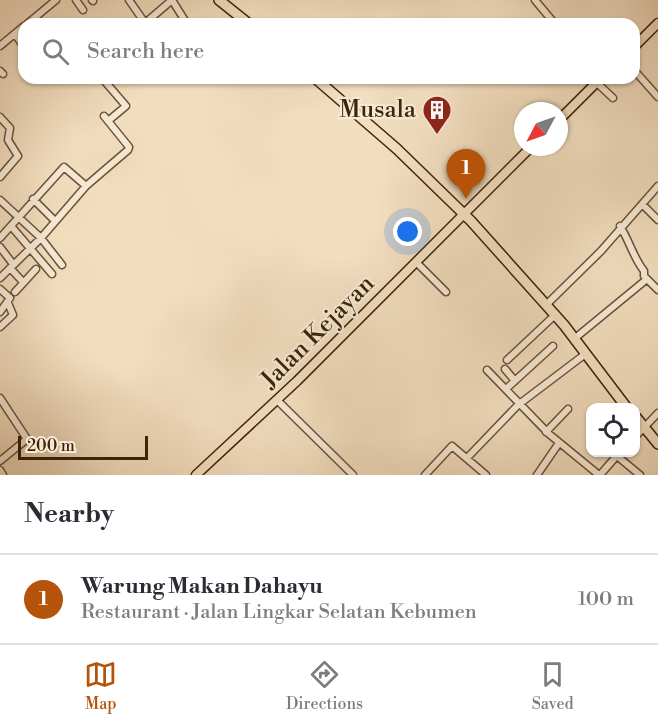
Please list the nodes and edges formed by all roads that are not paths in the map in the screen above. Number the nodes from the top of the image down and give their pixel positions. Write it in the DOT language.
graph roads {
  1 [pos="56,0"];
  2 [pos="76,0"];
  3 [pos="129,0"];
  4 [pos="172,0"];
  5 [pos="219,0"];
  6 [pos="535,0"];
  7 [pos="83,10"];
  8 [pos="34,18"];
  9 [pos="141,18"];
  10 [pos="152,18"];
  11 [pos="183,18"];
  12 [pos="242,18"];
  13 [pos="550,18"];
  14 [pos="658,23"];
  15 [pos="18,31"];
  16 [pos="15,34"];
  17 [pos="18,38"];
  18 [pos="640,41"];
  19 [pos="0,46"];
  20 [pos="640,77"];
  21 [pos="107,84"];
  22 [pos="322,84"];
  23 [pos="595,84"];
  24 [pos="603,84"];
  25 [pos="658,97"];
  26 [pos="613,98"];
  27 [pos="568,111"];
  28 [pos="0,117"];
  29 [pos="522,156"];
  30 [pos="0,177"];
  31 [pos="86,186"];
  32 [pos="658,186"];
  33 [pos="33,199"];
  34 [pos="0,200"];
  35 [pos="642,204"];
  36 [pos="464,214"];
  37 [pos="18,216"];
  38 [pos="658,220"];
  39 [pos="54,221"];
  40 [pos="11,226"];
  41 [pos="620,226"];
  42 [pos="0,238"];
  43 [pos="41,238"];
  44 [pos="0,247"];
  45 [pos="30,248"];
  46 [pos="416,262"];
  47 [pos="62,265"];
  48 [pos="11,266"];
  49 [pos="36,269"];
  50 [pos="52,274"];
  51 [pos="0,278"];
  52 [pos="647,279"];
  53 [pos="23,282"];
  54 [pos="0,289"];
  55 [pos="658,290"];
  56 [pos="15,292"];
  57 [pos="446,292"];
  58 [pos="8,303"];
  59 [pos="546,304"];
  60 [pos="0,312"];
  61 [pos="555,315"];
  62 [pos="0,327"];
  63 [pos="574,339"];
  64 [pos="553,346"];
  65 [pos="584,355"];
  66 [pos="507,360"];
  67 [pos="505,369"];
  68 [pos="487,370"];
  69 [pos="515,381"];
  70 [pos="506,389"];
  71 [pos="0,398"];
  72 [pos="277,400"];
  73 [pos="623,403"];
  74 [pos="519,404"];
  75 [pos="568,409"];
  76 [pos="658,412"];
  77 [pos="640,422"];
  78 [pos="644,427"];
  79 [pos="546,432"];
  80 [pos="640,432"];
  81 [pos="560,443"];
  82 [pos="658,444"];
  83 [pos="616,457"];
  84 [pos="622,457"];
  85 [pos="467,459"];
  86 [pos="0,461"];
  87 [pos="0,470"];
  88 [pos="481,474"];
  89 [pos="3,475"];
  90 [pos="196,475"];
  91 [pos="353,475"];
  92 [pos="425,475"];
  93 [pos="537,475"];
  94 [pos="599,475"];
  95 [pos="640,475"];
  1 -- 8 [label="street"];
  2 -- 7 [label="street"];
  3 -- 9 [label="street"];
  4 -- 10 [label="street"];
  4 -- 11 [label="street"];
  5 -- 12 [label="highway"];
  6 -- 13 [label="street"];
  14 -- 18 [label="main road"];
  15 -- 16 [label="street"];
  16 -- 17 [label="street"];
  16 -- 19 [label="street"];
  20 -- 25 [label="street"];
  21 -- 31 [label="street"];
  22 -- 36 [label="highway"];
  23 -- 27 [label="main road"];
  24 -- 26 [label="street"];
  28 -- 30 [label="street"];
  29 -- 36 [label="main road, Jalan Kejayan"];
  31 -- 33 [label="street"];
  31 -- 39 [label="street"];
  32 -- 35 [label="street"];
  33 -- 37 [label="street"];
  33 -- 39 [label="street"];
  34 -- 37 [label="street"];
  35 -- 38 [label="street"];
  35 -- 41 [label="street"];
  36 -- 46 [label="main road, Jalan Kejayan"];
  36 -- 59 [label="highway"];
  37 -- 40 [label="street"];
  37 -- 43 [label="street"];
  39 -- 43 [label="street"];
  40 -- 42 [label="street"];
  40 -- 45 [label="street"];
  41 -- 52 [label="street"];
  41 -- 59 [label="street"];
  43 -- 45 [label="street"];
  43 -- 47 [label="street"];
  44 -- 48 [label="street"];
  45 -- 48 [label="street"];
  45 -- 50 [label="street"];
  46 -- 57 [label="street"];
  46 -- 72 [label="main road, Jalan Kejayan"];
  48 -- 51 [label="street"];
  48 -- 53 [label="street"];
  49 -- 53 [label="street"];
  52 -- 55 [label="street"];
  52 -- 63 [label="street"];
  53 -- 56 [label="street"];
  54 -- 58 [label="street"];
  58 -- 60 [label="street"];
  58 -- 62 [label="street"];
  59 -- 61 [label="highway"];
  61 -- 63 [label="highway"];
  61 -- 66 [label="street"];
  63 -- 65 [label="highway"];
  64 -- 69 [label="street"];
  65 -- 73 [label="highway"];
  65 -- 74 [label="street"];
  67 -- 69 [label="street"];
  68 -- 70 [label="street"];
  69 -- 70 [label="street"];
  70 -- 74 [label="street"];
  71 -- 86 [label="street"];
  72 -- 90 [label="main road, Jalan Kejayan"];
  72 -- 91 [label="street"];
  74 -- 79 [label="street"];
  74 -- 85 [label="street"];
  75 -- 79 [label="street"];
  76 -- 78 [label="street"];
  77 -- 78 [label="highway"];
  78 -- 80 [label="street"];
  78 -- 82 [label="highway"];
  79 -- 81 [label="street"];
  81 -- 93 [label="street"];
  81 -- 94 [label="street"];
  83 -- 94 [label="street"];
  84 -- 95 [label="street"];
  85 -- 88 [label="street"];
  85 -- 92 [label="street"];
  87 -- 89 [label="street"];
}
